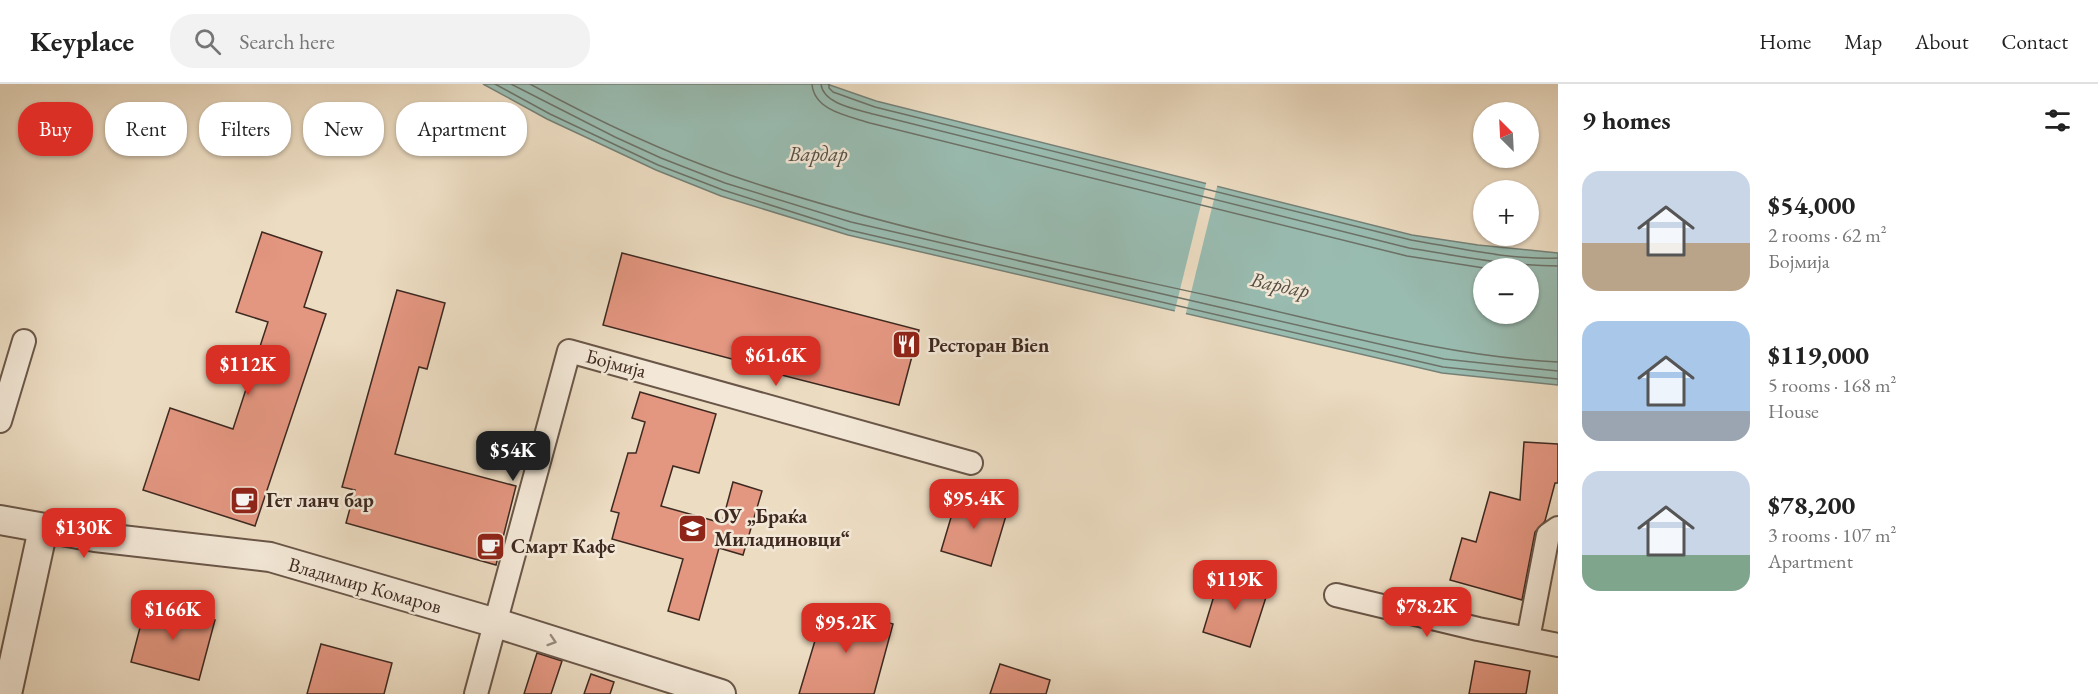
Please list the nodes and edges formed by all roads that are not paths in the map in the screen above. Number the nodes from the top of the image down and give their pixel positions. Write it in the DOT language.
graph roads {
  1 [pos="24,340"];
  2 [pos="0,421"];
  3 [pos="971,463"];
  4 [pos="0,520"];
  5 [pos="1558,528"];
  6 [pos="43,529"];
  7 [pos="1336,595"];
  8 [pos="496,623"];
  9 [pos="1528,639"];
  10 [pos="1558,645"];
  11 [pos="7,694"];
  12 [pos="476,694"];
  13 [pos="721,694"];
  1 -- 2 [label="street"];
  3 -- 8 [label="street, Бојмија"];
  4 -- 6 [label="street, Владимир Комаров"];
  5 -- 9 [label="street"];
  6 -- 8 [label="street, Владимир Комаров"];
  6 -- 11 [label="street"];
  7 -- 9 [label="street"];
  8 -- 12 [label="street, Бојмија"];
  8 -- 13 [label="street, Владимир Комаров, one-way"];
  9 -- 10 [label="street"];
}
